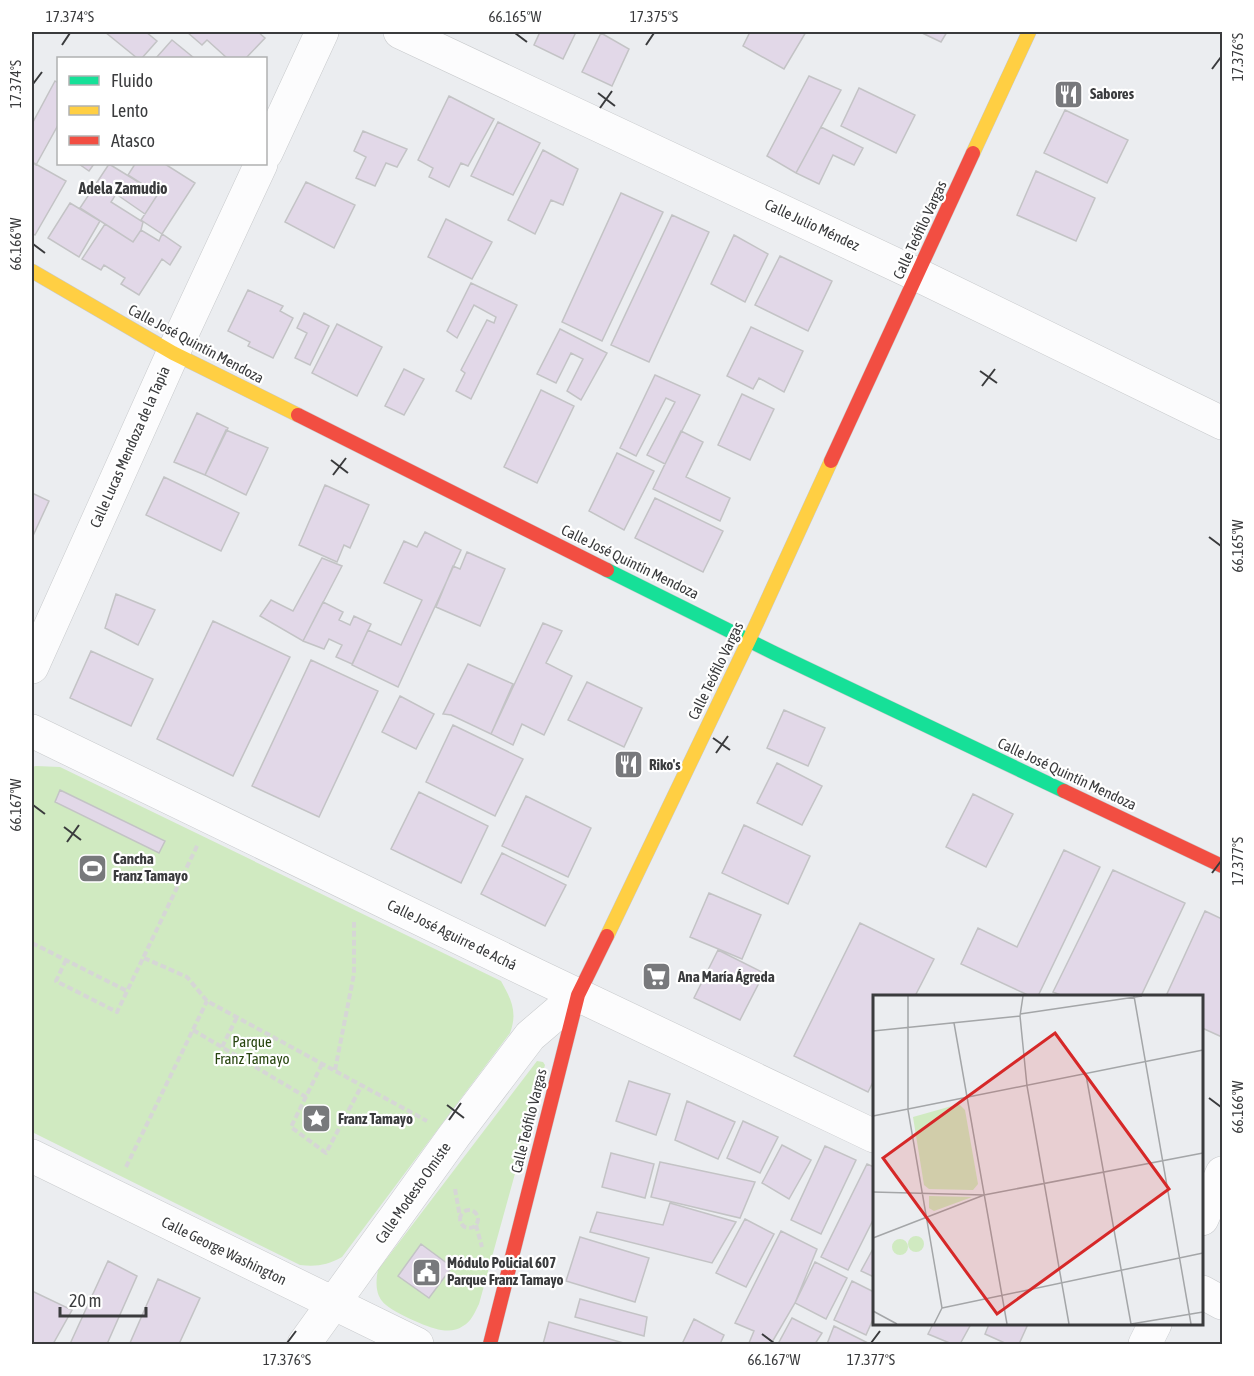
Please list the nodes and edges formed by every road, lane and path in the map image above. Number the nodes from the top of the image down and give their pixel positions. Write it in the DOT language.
graph roads {
  1 [pos="322,32"];
  2 [pos="400,32"];
  3 [pos="1029,32"];
  4 [pos="267,151"];
  5 [pos="261,165"];
  6 [pos="32,272"];
  7 [pos="918,275"];
  8 [pos="172,353"];
  9 [pos="1222,423"];
  10 [pos="749,640"];
  11 [pos="32,667"];
  12 [pos="32,732"];
  13 [pos="198,844"];
  14 [pos="1222,866"];
  15 [pos="354,922"];
  16 [pos="32,943"];
  17 [pos="144,958"];
  18 [pos="66,960"];
  19 [pos="128,991"];
  20 [pos="578,995"];
  21 [pos="207,1001"];
  22 [pos="237,1017"];
  23 [pos="193,1030"];
  24 [pos="222,1047"];
  25 [pos="322,1064"];
  26 [pos="335,1070"];
  27 [pos="362,1086"];
  28 [pos="306,1097"];
  29 [pos="431,1123"];
  30 [pos="873,1136"];
  31 [pos="32,1156"];
  32 [pos="124,1171"];
  33 [pos="1222,1173"];
  34 [pos="1203,1217"];
  35 [pos="474,1226"];
  36 [pos="1203,1293"];
  37 [pos="1222,1303"];
  38 [pos="334,1305"];
  39 [pos="1154,1325"];
  40 [pos="304,1344"];
  41 [pos="417,1344"];
  42 [pos="490,1344"];
  43 [pos="1145,1344"];
  1 -- 4 [label="street"];
  2 -- 7 [label="street, Calle Julio Méndez"];
  3 -- 7 [label="street, Calle Teófilo Vargas"];
  5 -- 8 [label="street, Calle Lucas Mendoza de la Tapia"];
  6 -- 8 [label="street, Calle José Quintín Mendoza"];
  7 -- 9 [label="street, Calle Julio Méndez"];
  7 -- 10 [label="street, Calle Teófilo Vargas"];
  8 -- 10 [label="street, Calle José Quintín Mendoza"];
  8 -- 11 [label="street, Calle Lucas Mendoza de la Tapia"];
  10 -- 14 [label="street, Calle José Quintín Mendoza"];
  10 -- 20 [label="street, Calle Teófilo Vargas"];
  12 -- 20 [label="street, Calle José Aguirre de Achá"];
  13 -- 17 [label="path"];
  15 -- 26 [label="path"];
  16 -- 18 [label="path"];
  17 -- 19 [label="path"];
  17 -- 21 [label="path"];
  18 -- 19 [label="path"];
  18 -- 19 [label="path"];
  20 -- 30 [label="street, Calle José Aguirre de Achá"];
  20 -- 38 [label="street, Calle Modesto Omiste"];
  20 -- 42 [label="street, Calle Teófilo Vargas"];
  21 -- 22 [label="path"];
  21 -- 23 [label="path"];
  22 -- 24 [label="path"];
  22 -- 25 [label="path"];
  23 -- 24 [label="path"];
  23 -- 32 [label="path"];
  24 -- 28 [label="path"];
  25 -- 26 [label="path"];
  25 -- 28 [label="path"];
  26 -- 27 [label="path"];
  27 -- 28 [label="path"];
  27 -- 29 [label="path"];
  31 -- 38 [label="street, Calle George Washington"];
  33 -- 34 [label="street"];
  35 -- 35 [label="path"];
  36 -- 37 [label="street"];
  38 -- 40 [label="street, Calle Modesto Omiste"];
  38 -- 41 [label="street, Calle George Washington"];
  39 -- 43 [label="street"];
}
